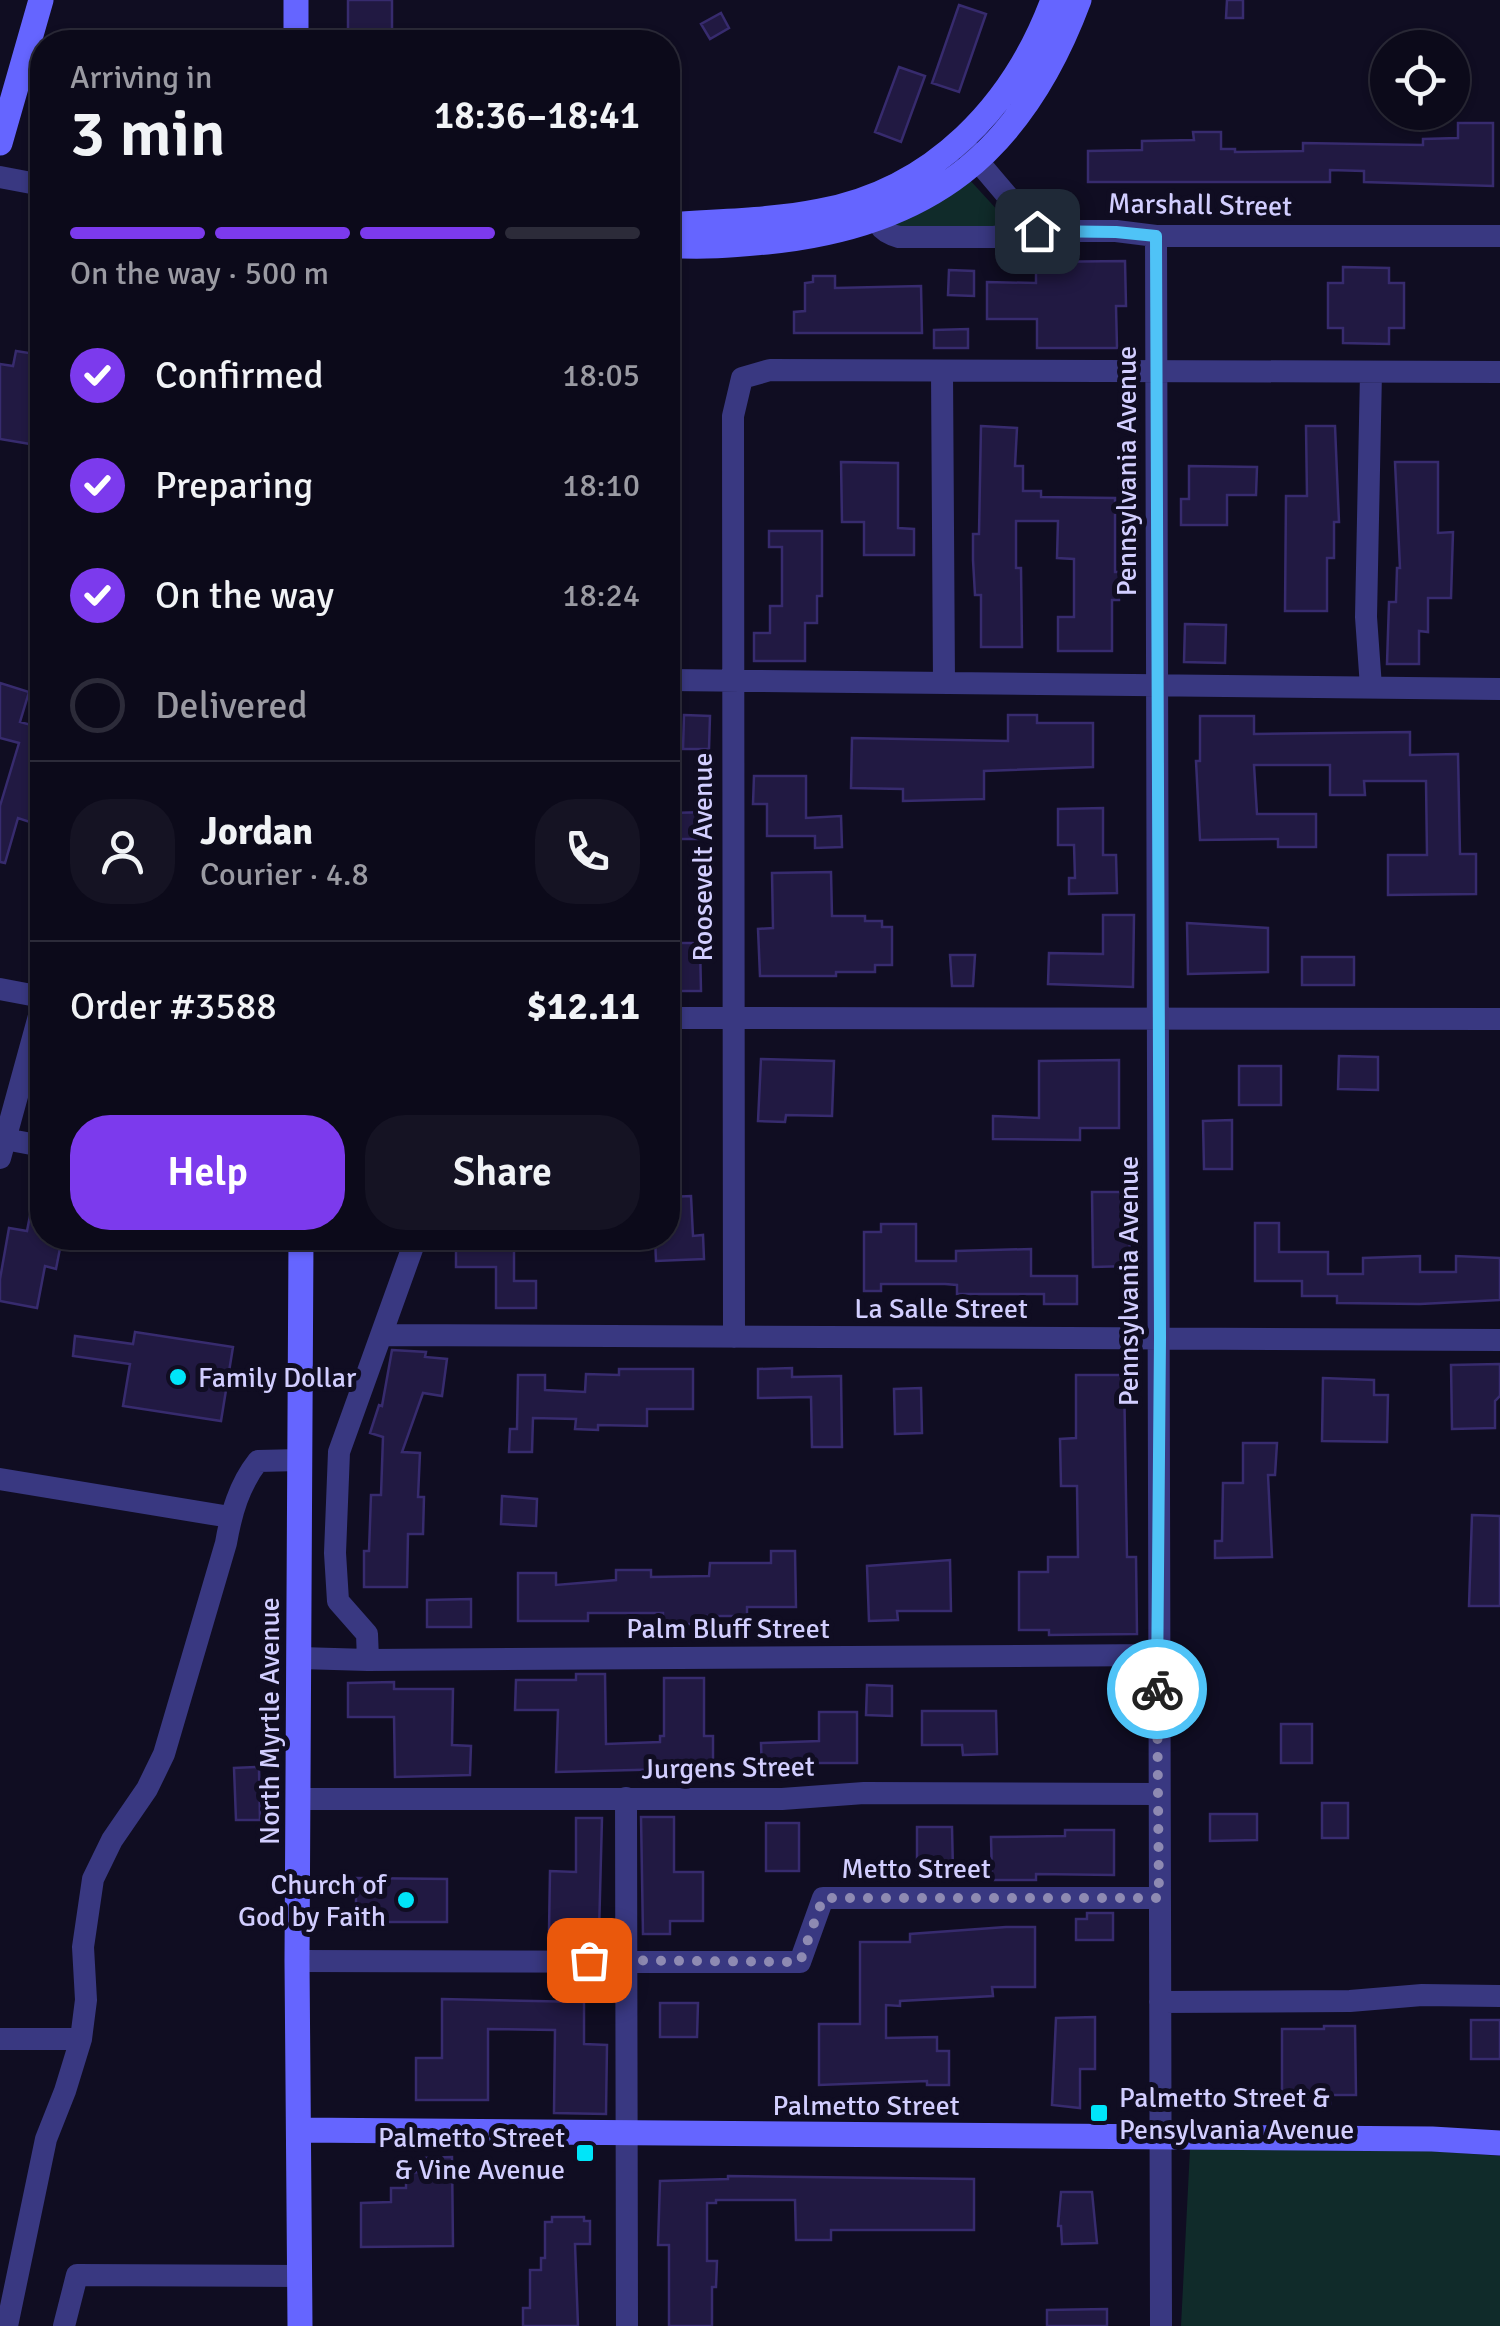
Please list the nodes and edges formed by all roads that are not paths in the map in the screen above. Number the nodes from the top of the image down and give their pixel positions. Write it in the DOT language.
graph roads {
  1 [pos="42,0"];
  2 [pos="296,0"];
  3 [pos="1053,0"];
  4 [pos="1079,0"];
  5 [pos="33,30"];
  6 [pos="296,30"];
  7 [pos="30,41"];
  8 [pos="0,143"];
  9 [pos="970,152"];
  10 [pos="0,178"];
  11 [pos="30,183"];
  12 [pos="888,190"];
  13 [pos="876,220"];
  14 [pos="680,224"];
  15 [pos="1037,231"];
  16 [pos="1156,236"];
  17 [pos="1500,236"];
  18 [pos="809,238"];
  19 [pos="899,238"];
  20 [pos="680,246"];
  21 [pos="942,372"];
  22 [pos="1156,372"];
  23 [pos="1371,372"];
  24 [pos="1500,372"];
  25 [pos="680,680"];
  26 [pos="731,682"];
  27 [pos="944,683"];
  28 [pos="1158,686"];
  29 [pos="1371,687"];
  30 [pos="1500,688"];
  31 [pos="0,989"];
  32 [pos="30,998"];
  33 [pos="680,1018"];
  34 [pos="732,1018"];
  35 [pos="1157,1018"];
  36 [pos="1500,1019"];
  37 [pos="30,1046"];
  38 [pos="30,1147"];
  39 [pos="3,1148"];
  40 [pos="301,1250"];
  41 [pos="412,1250"];
  42 [pos="382,1335"];
  43 [pos="734,1337"];
  44 [pos="1160,1338"];
  45 [pos="1500,1340"];
  46 [pos="300,1460"];
  47 [pos="0,1479"];
  48 [pos="230,1517"];
  49 [pos="1157,1655"];
  50 [pos="300,1658"];
  51 [pos="368,1660"];
  52 [pos="1158,1794"];
  53 [pos="626,1798"];
  54 [pos="298,1799"];
  55 [pos="1159,1898"];
  56 [pos="627,1959"];
  57 [pos="297,1961"];
  58 [pos="1500,1996"];
  59 [pos="1160,2002"];
  60 [pos="0,2039"];
  61 [pos="81,2039"];
  62 [pos="298,2130"];
  63 [pos="627,2133"];
  64 [pos="1500,2133"];
  65 [pos="1160,2136"];
  66 [pos="1432,2139"];
  67 [pos="1500,2143"];
  68 [pos="300,2276"];
  69 [pos="7,2326"];
  70 [pos="64,2326"];
  71 [pos="300,2326"];
  72 [pos="627,2326"];
  73 [pos="1160,2326"];
  1 -- 5 [label="main road"];
  2 -- 6 [label="main road"];
  3 -- 9 [label="main road"];
  4 -- 9 [label="main road"];
  7 -- 8 [label="main road"];
  9 -- 12 [label="main road"];
  9 -- 13 [label="main road, Marshall Street"];
  9 -- 15 [label="street"];
  10 -- 11 [label="street"];
  12 -- 13 [label="street"];
  12 -- 14 [label="main road"];
  13 -- 18 [label="main road, Marshall Street"];
  13 -- 19 [label="street"];
  15 -- 16 [label="street, Marshall Street"];
  15 -- 19 [label="street, Marshall Street"];
  16 -- 17 [label="street, Marshall Street"];
  16 -- 22 [label="street, Pennsylvania Avenue"];
  18 -- 19 [label="street, Marshall Street"];
  18 -- 20 [label="main road, Marshall Street"];
  21 -- 22 [label="street"];
  21 -- 26 [label="street, Roosevelt Avenue"];
  21 -- 27 [label="street"];
  22 -- 23 [label="street"];
  22 -- 28 [label="street, Pennsylvania Avenue"];
  23 -- 24 [label="street"];
  23 -- 29 [label="street"];
  25 -- 26 [label="street"];
  26 -- 27 [label="street"];
  26 -- 34 [label="street, Roosevelt Avenue"];
  27 -- 28 [label="street"];
  28 -- 29 [label="street"];
  28 -- 35 [label="street, Pennsylvania Avenue"];
  29 -- 30 [label="street"];
  31 -- 32 [label="street"];
  33 -- 34 [label="street"];
  34 -- 35 [label="street"];
  34 -- 43 [label="street, Roosevelt Avenue"];
  35 -- 36 [label="street"];
  35 -- 44 [label="street, Pennsylvania Avenue"];
  37 -- 39 [label="street"];
  38 -- 39 [label="street"];
  40 -- 46 [label="main road, North Myrtle Avenue"];
  41 -- 42 [label="street"];
  42 -- 43 [label="street, La Salle Street"];
  42 -- 51 [label="street"];
  43 -- 44 [label="street, La Salle Street"];
  44 -- 45 [label="street, La Salle Street"];
  44 -- 49 [label="street, Pennsylvania Avenue"];
  46 -- 48 [label="street"];
  46 -- 50 [label="main road, North Myrtle Avenue"];
  47 -- 48 [label="street"];
  48 -- 61 [label="street"];
  49 -- 51 [label="street, Palm Bluff Street"];
  49 -- 52 [label="street, Pennsylvania Avenue"];
  50 -- 51 [label="street, Palm Bluff Street"];
  50 -- 54 [label="main road, North Myrtle Avenue"];
  52 -- 53 [label="street, Jurgens Street"];
  52 -- 55 [label="street, Pennsylvania Avenue"];
  53 -- 54 [label="street, Jurgens Street"];
  53 -- 56 [label="street"];
  54 -- 57 [label="main road, North Myrtle Avenue"];
  55 -- 56 [label="street, Metto Street"];
  55 -- 59 [label="street, Pennsylvania Avenue"];
  56 -- 57 [label="street, Metto Street"];
  56 -- 63 [label="street"];
  57 -- 62 [label="main road, North Myrtle Avenue"];
  58 -- 59 [label="street"];
  59 -- 65 [label="street, Pennsylvania Avenue"];
  60 -- 61 [label="street"];
  61 -- 69 [label="street"];
  62 -- 63 [label="main road, Palmetto Street"];
  62 -- 68 [label="main road, North Myrtle Avenue"];
  63 -- 65 [label="main road, Palmetto Street"];
  63 -- 72 [label="street"];
  64 -- 66 [label="main road, Palmetto Street"];
  65 -- 66 [label="main road, Palmetto Street"];
  65 -- 73 [label="street, Pennsylvania Avenue"];
  66 -- 67 [label="main road, Palmetto Street"];
  68 -- 70 [label="street"];
  68 -- 71 [label="main road, North Myrtle Avenue"];
}
